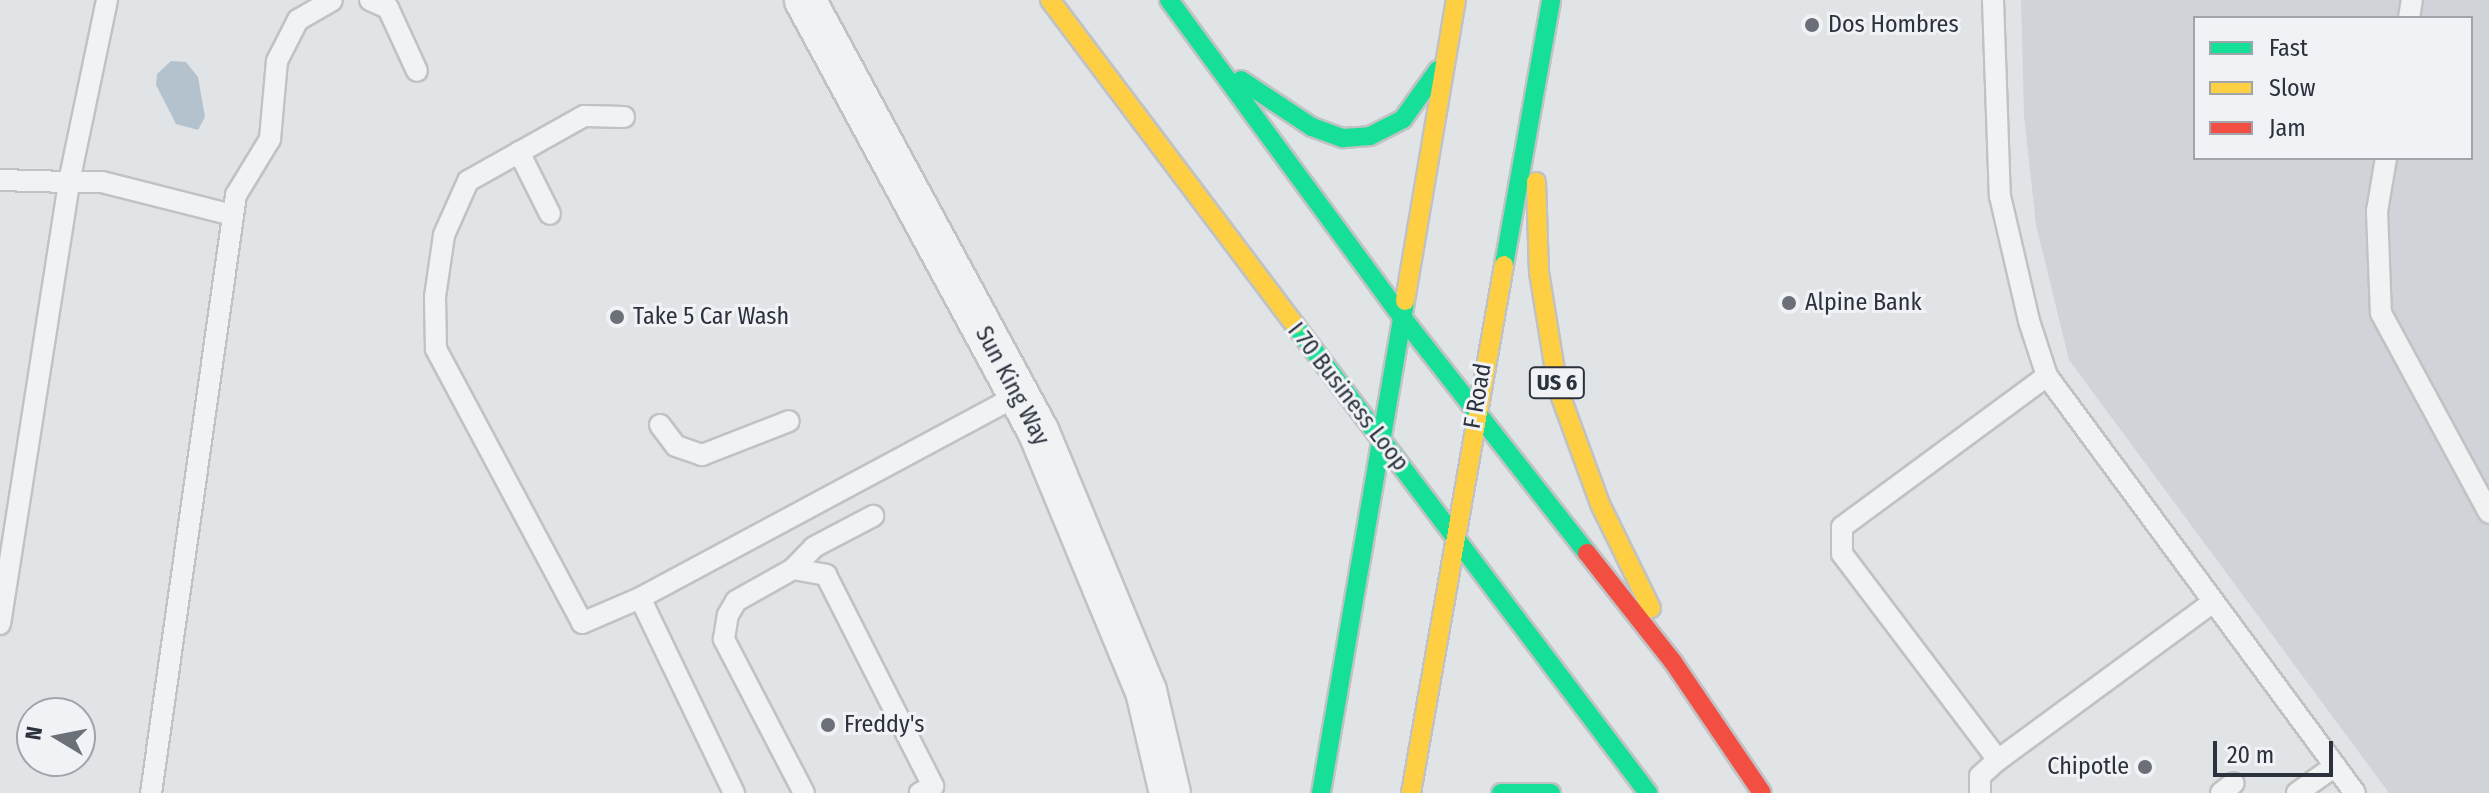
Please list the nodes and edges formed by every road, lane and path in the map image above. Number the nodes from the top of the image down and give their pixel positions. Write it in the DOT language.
graph roads {
  1 [pos="107,0"];
  2 [pos="332,0"];
  3 [pos="370,0"];
  4 [pos="805,0"];
  5 [pos="1050,0"];
  6 [pos="1169,0"];
  7 [pos="1456,0"];
  8 [pos="1551,0"];
  9 [pos="1993,0"];
  10 [pos="1446,54"];
  11 [pos="1212,58"];
  12 [pos="417,71"];
  13 [pos="1536,82"];
  14 [pos="624,117"];
  15 [pos="519,152"];
  16 [pos="2386,160"];
  17 [pos="0,180"];
  18 [pos="69,182"];
  19 [pos="550,214"];
  20 [pos="232,215"];
  21 [pos="1402,317"];
  22 [pos="2047,376"];
  23 [pos="1018,395"];
  24 [pos="1475,412"];
  25 [pos="789,421"];
  26 [pos="660,425"];
  27 [pos="1381,440"];
  28 [pos="2489,513"];
  29 [pos="873,516"];
  30 [pos="1455,535"];
  31 [pos="793,569"];
  32 [pos="640,598"];
  33 [pos="2212,603"];
  34 [pos="0,624"];
  35 [pos="1673,662"];
  36 [pos="1998,760"];
  37 [pos="2335,766"];
  38 [pos="151,793"];
  39 [pos="734,793"];
  40 [pos="804,793"];
  41 [pos="920,793"];
  42 [pos="1170,793"];
  43 [pos="1321,793"];
  44 [pos="1411,793"];
  45 [pos="1501,793"];
  46 [pos="1551,793"];
  47 [pos="1648,793"];
  48 [pos="1762,793"];
  49 [pos="1980,793"];
  50 [pos="2297,793"];
  51 [pos="2355,793"];
  1 -- 18 [label="lane"];
  2 -- 20 [label="lane"];
  3 -- 12 [label="lane"];
  4 -- 23 [label="street, Sun King Way"];
  5 -- 27 [label="main road, I 70 Business Loop"];
  6 -- 11 [label="main road"];
  7 -- 10 [label="main road"];
  8 -- 13 [label="main road, F Road / US 6"];
  9 -- 22 [label="lane"];
  10 -- 11 [label="main road"];
  10 -- 21 [label="main road"];
  11 -- 21 [label="main road"];
  13 -- 24 [label="main road, F Road / US 6"];
  13 -- 35 [label="main road, US 6"];
  14 -- 15 [label="lane"];
  15 -- 19 [label="lane"];
  15 -- 32 [label="lane"];
  16 -- 28 [label="lane"];
  17 -- 18 [label="lane"];
  18 -- 20 [label="lane"];
  18 -- 34 [label="lane"];
  20 -- 38 [label="lane"];
  21 -- 24 [label="main road"];
  21 -- 27 [label="main road"];
  22 -- 33 [label="lane"];
  22 -- 36 [label="lane"];
  23 -- 32 [label="lane"];
  23 -- 42 [label="street, Sun King Way"];
  24 -- 30 [label="main road, F Road / US 6"];
  24 -- 35 [label="main road"];
  25 -- 26 [label="lane"];
  27 -- 30 [label="main road, I 70 Business Loop"];
  27 -- 43 [label="main road"];
  29 -- 31 [label="lane"];
  30 -- 44 [label="main road, F Road / US 6"];
  30 -- 47 [label="main road, I 70 Business Loop"];
  31 -- 40 [label="lane"];
  31 -- 41 [label="lane"];
  32 -- 39 [label="lane"];
  33 -- 36 [label="lane"];
  33 -- 37 [label="lane"];
  35 -- 48 [label="main road"];
  36 -- 49 [label="lane"];
  37 -- 50 [label="lane"];
  37 -- 51 [label="lane"];
  45 -- 46 [label="main road"];
}
